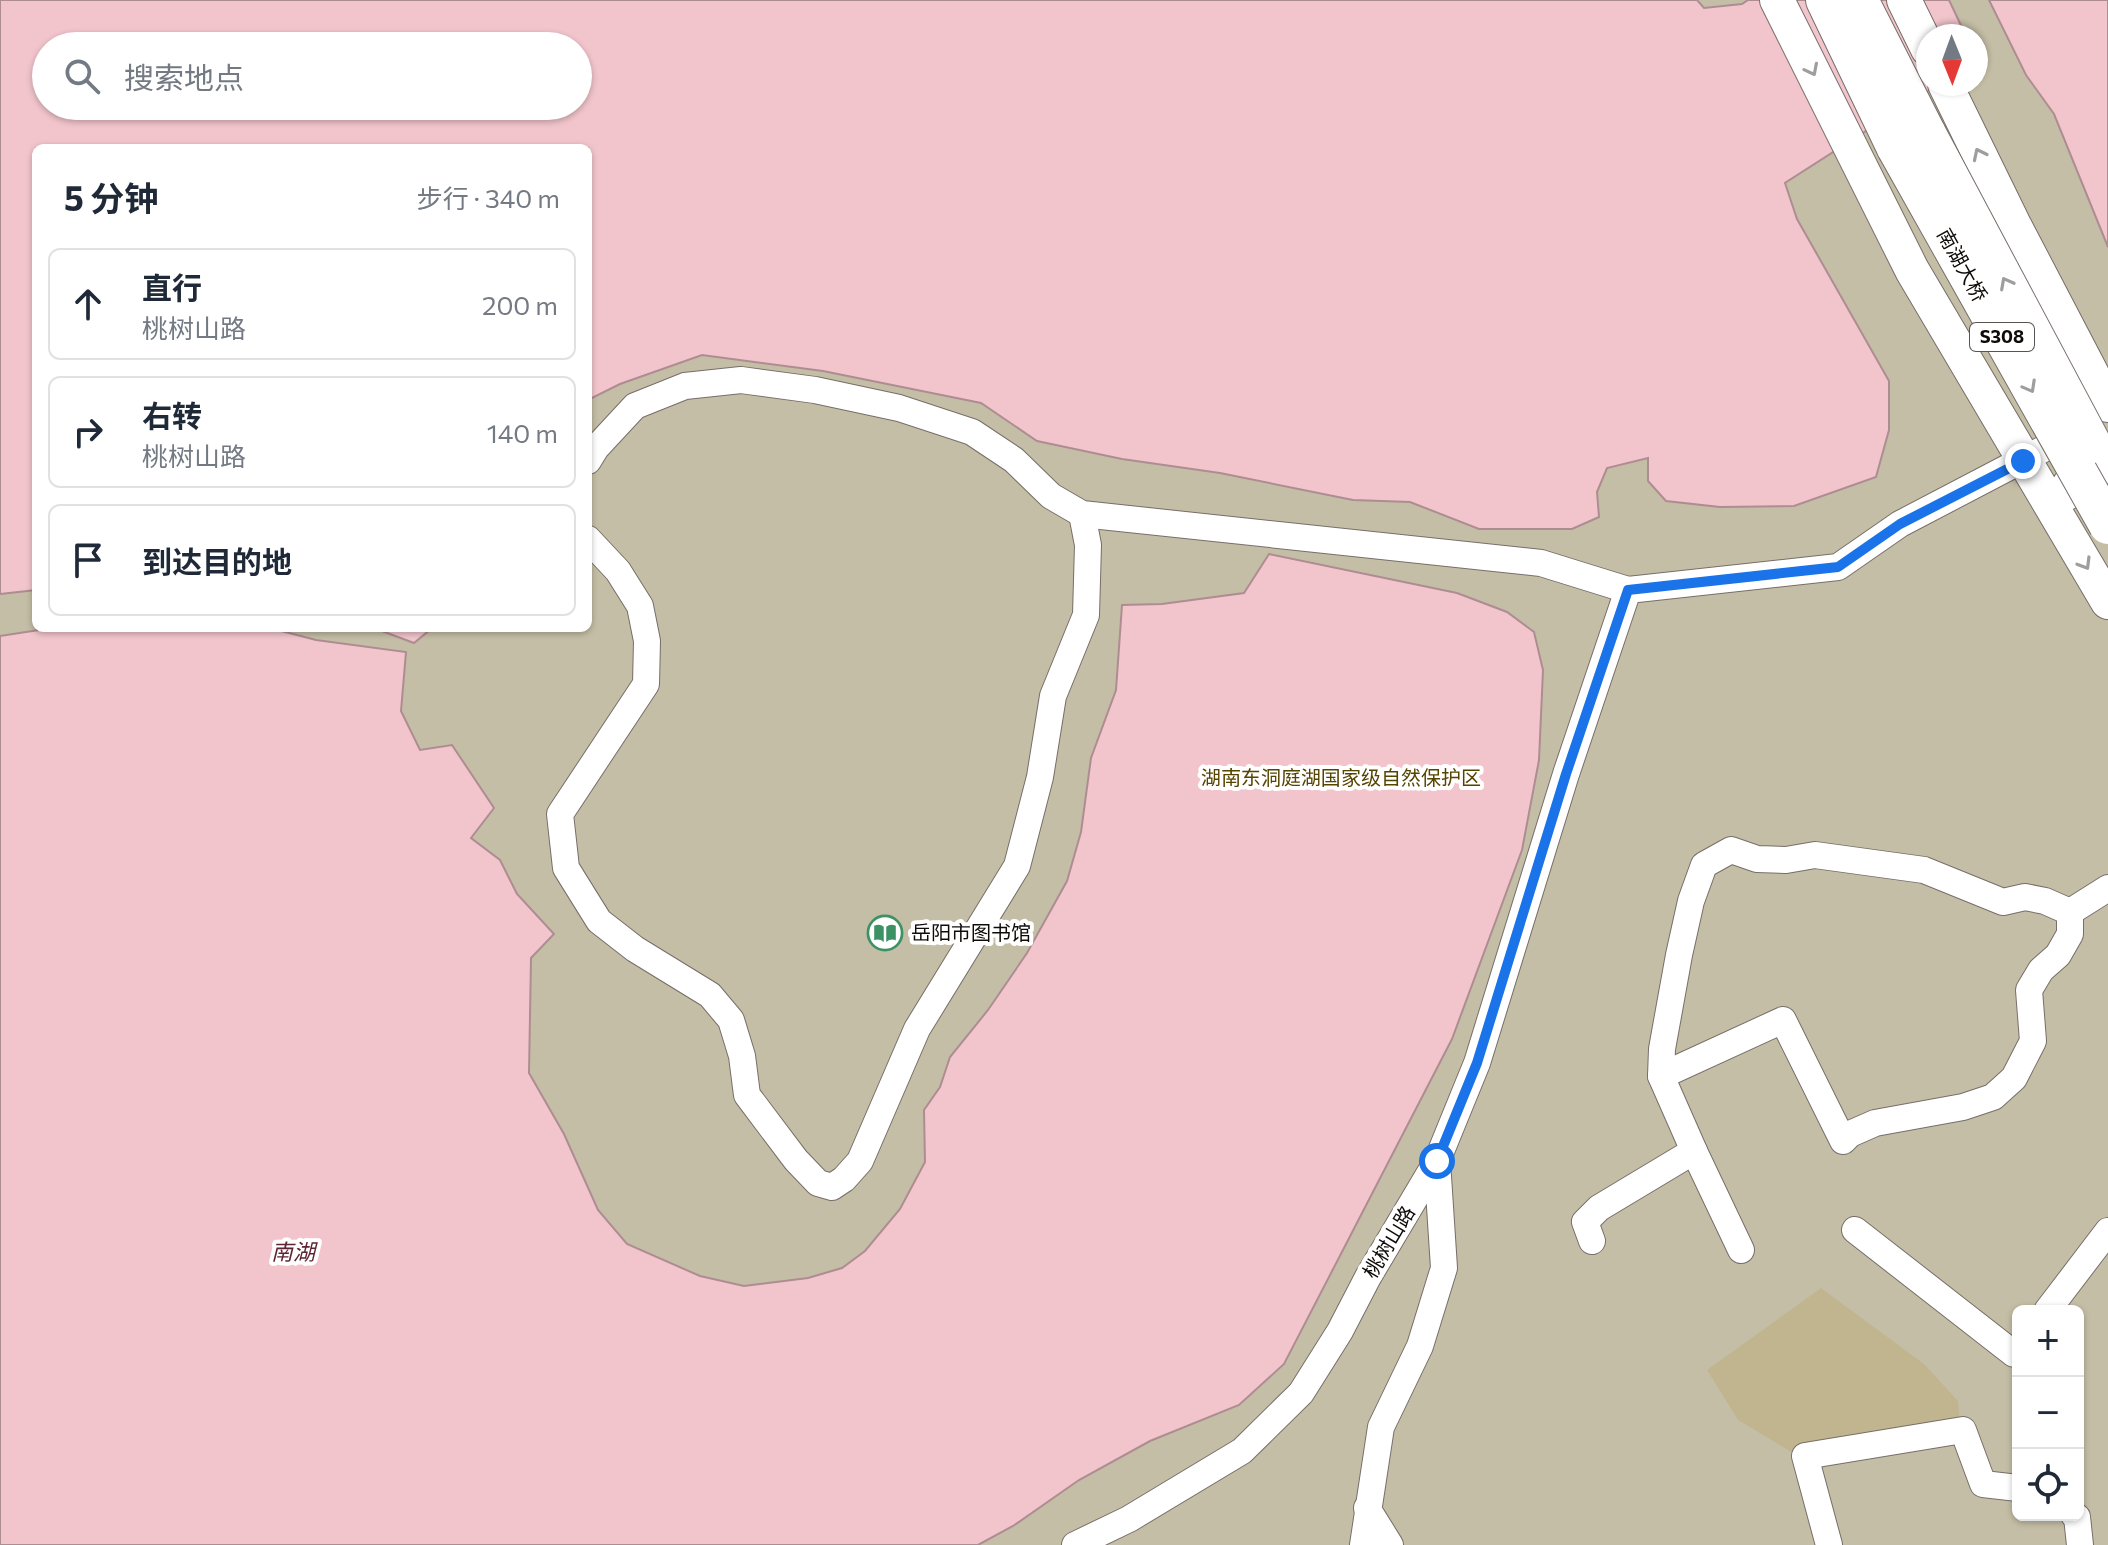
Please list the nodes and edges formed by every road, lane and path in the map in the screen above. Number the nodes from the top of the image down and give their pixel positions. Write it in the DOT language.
graph roads {
  1 [pos="1777,0"];
  2 [pos="1825,0"];
  3 [pos="1859,0"];
  4 [pos="1904,0"];
  5 [pos="1916,24"];
  6 [pos="1951,96"];
  7 [pos="2108,405"];
  8 [pos="2108,414"];
  9 [pos="592,454"];
  10 [pos="2023,461"];
  11 [pos="2108,466"];
  12 [pos="2108,475"];
  13 [pos="1082,514"];
  14 [pos="2062,525"];
  15 [pos="2108,525"];
  16 [pos="592,543"];
  17 [pos="1628,590"];
  18 [pos="2108,602"];
  19 [pos="2108,888"];
  20 [pos="2070,912"];
  21 [pos="1661,1076"];
  22 [pos="1694,1151"];
  23 [pos="1437,1161"];
  24 [pos="1855,1230"];
  25 [pos="2108,1231"];
  26 [pos="1592,1241"];
  27 [pos="1741,1250"];
  28 [pos="2052,1305"];
  29 [pos="2012,1352"];
  30 [pos="2012,1487"];
  31 [pos="1367,1508"];
  32 [pos="2077,1521"];
  33 [pos="1075,1545"];
  34 [pos="1363,1545"];
  35 [pos="1390,1545"];
  36 [pos="1829,1545"];
  37 [pos="2080,1545"];
  1 -- 10 [label="main road, one-way"];
  2 -- 15 [label="highway, 南湖大桥 / S308, one-way, bridge"];
  12 -- 3 [label="highway, 南湖大桥 / S308, one-way, bridge"];
  4 -- 5 [label="main road"];
  7 -- 6 [label="main road, one-way"];
  8 -- 10 [label="street"];
  9 -- 13 [label="street"];
  10 -- 14 [label="main road"];
  10 -- 17 [label="street"];
  11 -- 14 [label="main road"];
  13 -- 16 [label="street"];
  13 -- 17 [label="street"];
  14 -- 18 [label="main road, one-way"];
  17 -- 23 [label="street, 桃树山路"];
  19 -- 20 [label="street"];
  20 -- 21 [label="street"];
  20 -- 21 [label="street"];
  21 -- 22 [label="street"];
  22 -- 26 [label="street"];
  22 -- 27 [label="street"];
  23 -- 31 [label="street"];
  23 -- 33 [label="street, 桃树山路"];
  24 -- 29 [label="street"];
  25 -- 28 [label="street"];
  30 -- 36 [label="street"];
  31 -- 34 [label="street"];
  31 -- 35 [label="street"];
  32 -- 37 [label="street"];
}
